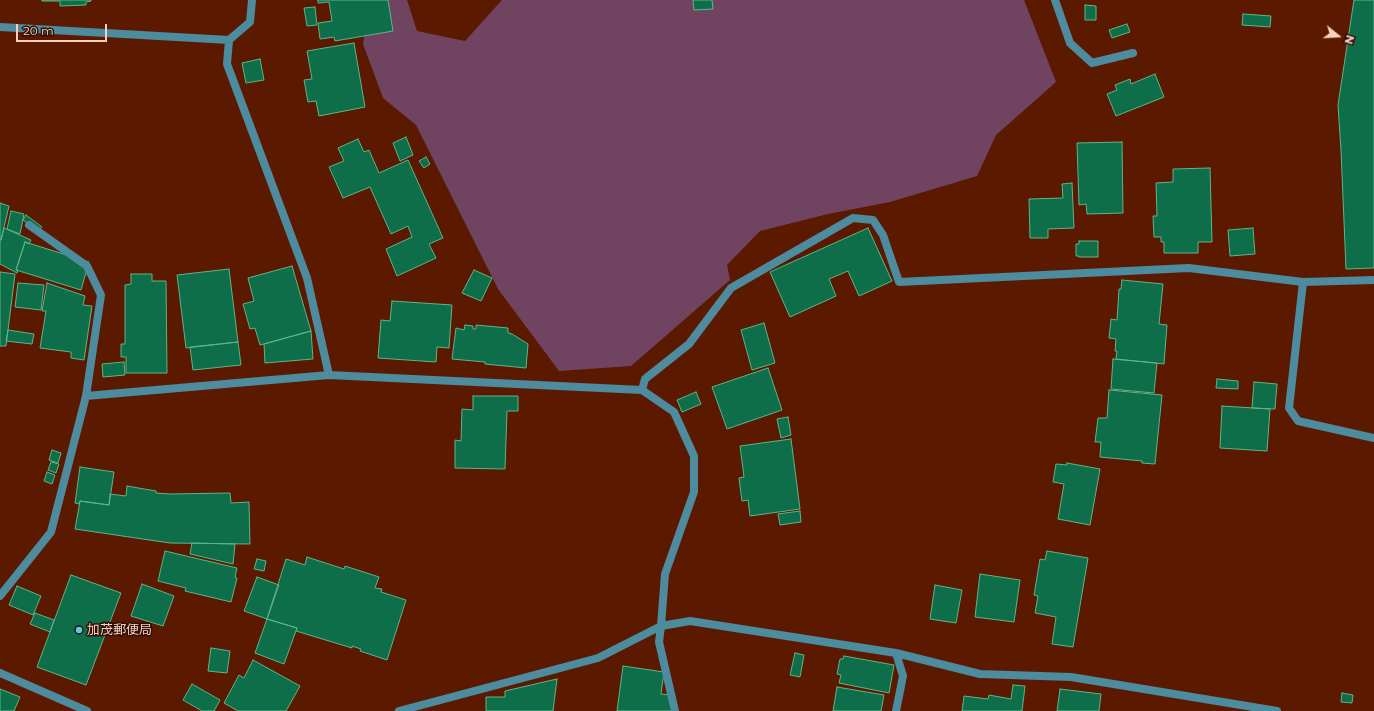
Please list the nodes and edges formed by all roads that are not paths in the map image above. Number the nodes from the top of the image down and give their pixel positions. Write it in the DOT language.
graph roads {
  1 [pos="252,0"];
  2 [pos="1055,0"];
  3 [pos="0,27"];
  4 [pos="229,40"];
  5 [pos="1133,53"];
  6 [pos="29,225"];
  7 [pos="1374,280"];
  8 [pos="1303,282"];
  9 [pos="329,375"];
  10 [pos="642,390"];
  11 [pos="86,396"];
  12 [pos="1374,438"];
  13 [pos="0,596"];
  14 [pos="661,626"];
  15 [pos="896,653"];
  16 [pos="0,673"];
  17 [pos="88,711"];
  18 [pos="399,711"];
  19 [pos="675,711"];
  20 [pos="896,711"];
  21 [pos="1277,711"];
  1 -- 4 [label="street"];
  2 -- 5 [label="street"];
  3 -- 4 [label="street"];
  4 -- 9 [label="street"];
  6 -- 11 [label="street"];
  7 -- 8 [label="street"];
  8 -- 10 [label="street"];
  8 -- 12 [label="street"];
  9 -- 10 [label="street"];
  9 -- 11 [label="street"];
  10 -- 14 [label="street"];
  11 -- 13 [label="street"];
  14 -- 15 [label="street"];
  14 -- 18 [label="street"];
  14 -- 19 [label="street"];
  15 -- 20 [label="street"];
  15 -- 21 [label="street"];
  16 -- 17 [label="street"];
}
